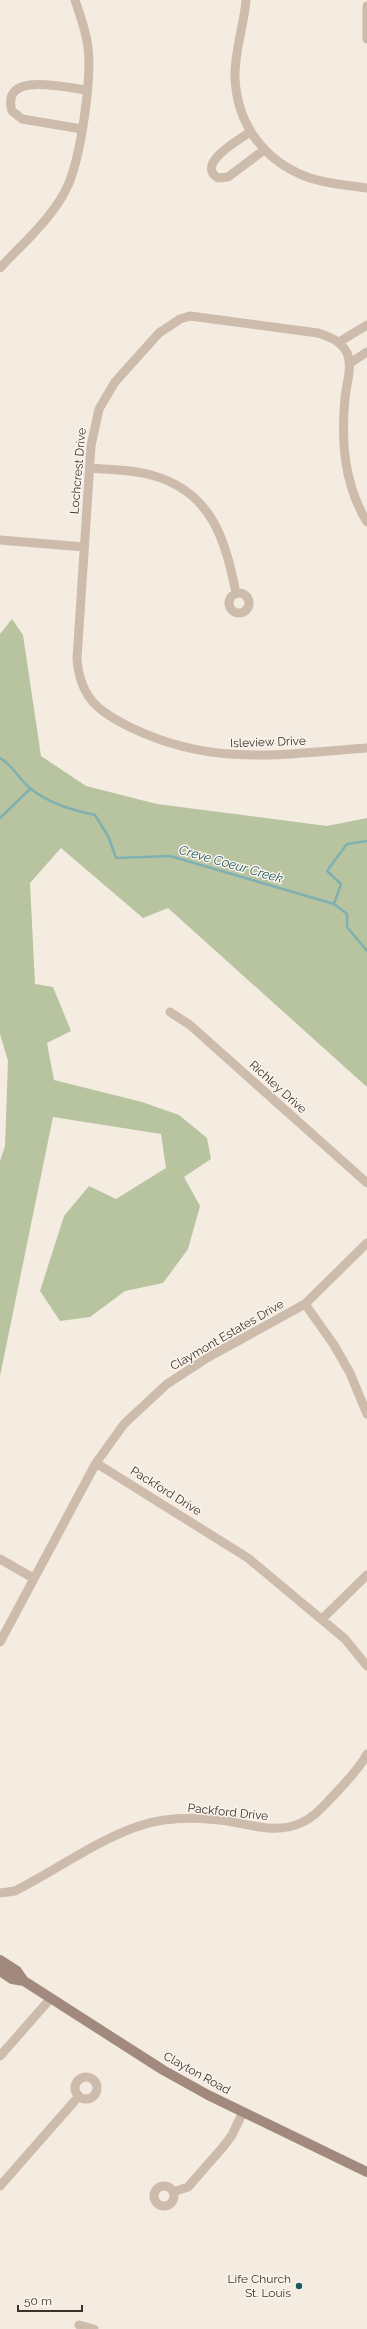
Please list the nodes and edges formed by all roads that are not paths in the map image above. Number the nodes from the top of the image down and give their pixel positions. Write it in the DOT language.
graph roads {
  1 [pos="75,0"];
  2 [pos="246,0"];
  3 [pos="367,6"];
  4 [pos="367,39"];
  5 [pos="87,90"];
  6 [pos="82,128"];
  7 [pos="250,132"];
  8 [pos="264,150"];
  9 [pos="367,188"];
  10 [pos="0,268"];
  11 [pos="367,326"];
  12 [pos="339,342"];
  13 [pos="367,352"];
  14 [pos="350,363"];
  15 [pos="90,468"];
  16 [pos="367,522"];
  17 [pos="0,540"];
  18 [pos="84,547"];
  19 [pos="236,592"];
  20 [pos="88,698"];
  21 [pos="367,748"];
  22 [pos="170,1012"];
  23 [pos="367,1183"];
  24 [pos="367,1243"];
  25 [pos="305,1304"];
  26 [pos="367,1414"];
  27 [pos="96,1463"];
  28 [pos="0,1559"];
  29 [pos="367,1575"];
  30 [pos="33,1578"];
  31 [pos="322,1618"];
  32 [pos="0,1642"];
  33 [pos="367,1666"];
  34 [pos="367,1754"];
  35 [pos="0,1893"];
  36 [pos="0,1960"];
  37 [pos="0,1971"];
  38 [pos="24,1981"];
  39 [pos="51,1998"];
  40 [pos="0,2056"];
  41 [pos="79,2096"];
  42 [pos="243,2112"];
  43 [pos="367,2172"];
  44 [pos="0,2186"];
  45 [pos="173,2192"];
  46 [pos="79,2325"];
  47 [pos="94,2329"];
  1 -- 5 [label="street"];
  2 -- 7 [label="street"];
  3 -- 4 [label="street"];
  5 -- 6 [label="street"];
  5 -- 6 [label="street"];
  6 -- 10 [label="street"];
  7 -- 8 [label="street"];
  7 -- 8 [label="street"];
  8 -- 9 [label="street"];
  11 -- 12 [label="street"];
  12 -- 14 [label="street"];
  12 -- 15 [label="street, Lochcrest Drive"];
  13 -- 14 [label="street"];
  14 -- 16 [label="street"];
  15 -- 18 [label="street, Lochcrest Drive"];
  15 -- 19 [label="street"];
  17 -- 18 [label="street"];
  18 -- 20 [label="street, Lochcrest Drive"];
  20 -- 21 [label="street, Isleview Drive"];
  22 -- 23 [label="street, Richley Drive"];
  24 -- 25 [label="street, Claymont Estates Drive"];
  25 -- 26 [label="street"];
  25 -- 27 [label="street, Claymont Estates Drive"];
  27 -- 30 [label="street, Claymont Estates Drive"];
  27 -- 31 [label="street, Packford Drive"];
  28 -- 30 [label="street"];
  29 -- 31 [label="street"];
  30 -- 32 [label="street, Claymont Estates Drive"];
  31 -- 33 [label="street, Packford Drive"];
  34 -- 35 [label="street, Packford Drive"];
  36 -- 38 [label="main road, Clayton Road"];
  37 -- 38 [label="main road, Clayton Road"];
  38 -- 39 [label="main road, Clayton Road"];
  39 -- 40 [label="street"];
  39 -- 42 [label="main road, Clayton Road"];
  41 -- 44 [label="street"];
  42 -- 43 [label="main road, Clayton Road"];
  42 -- 45 [label="street"];
  46 -- 47 [label="street"];
}
